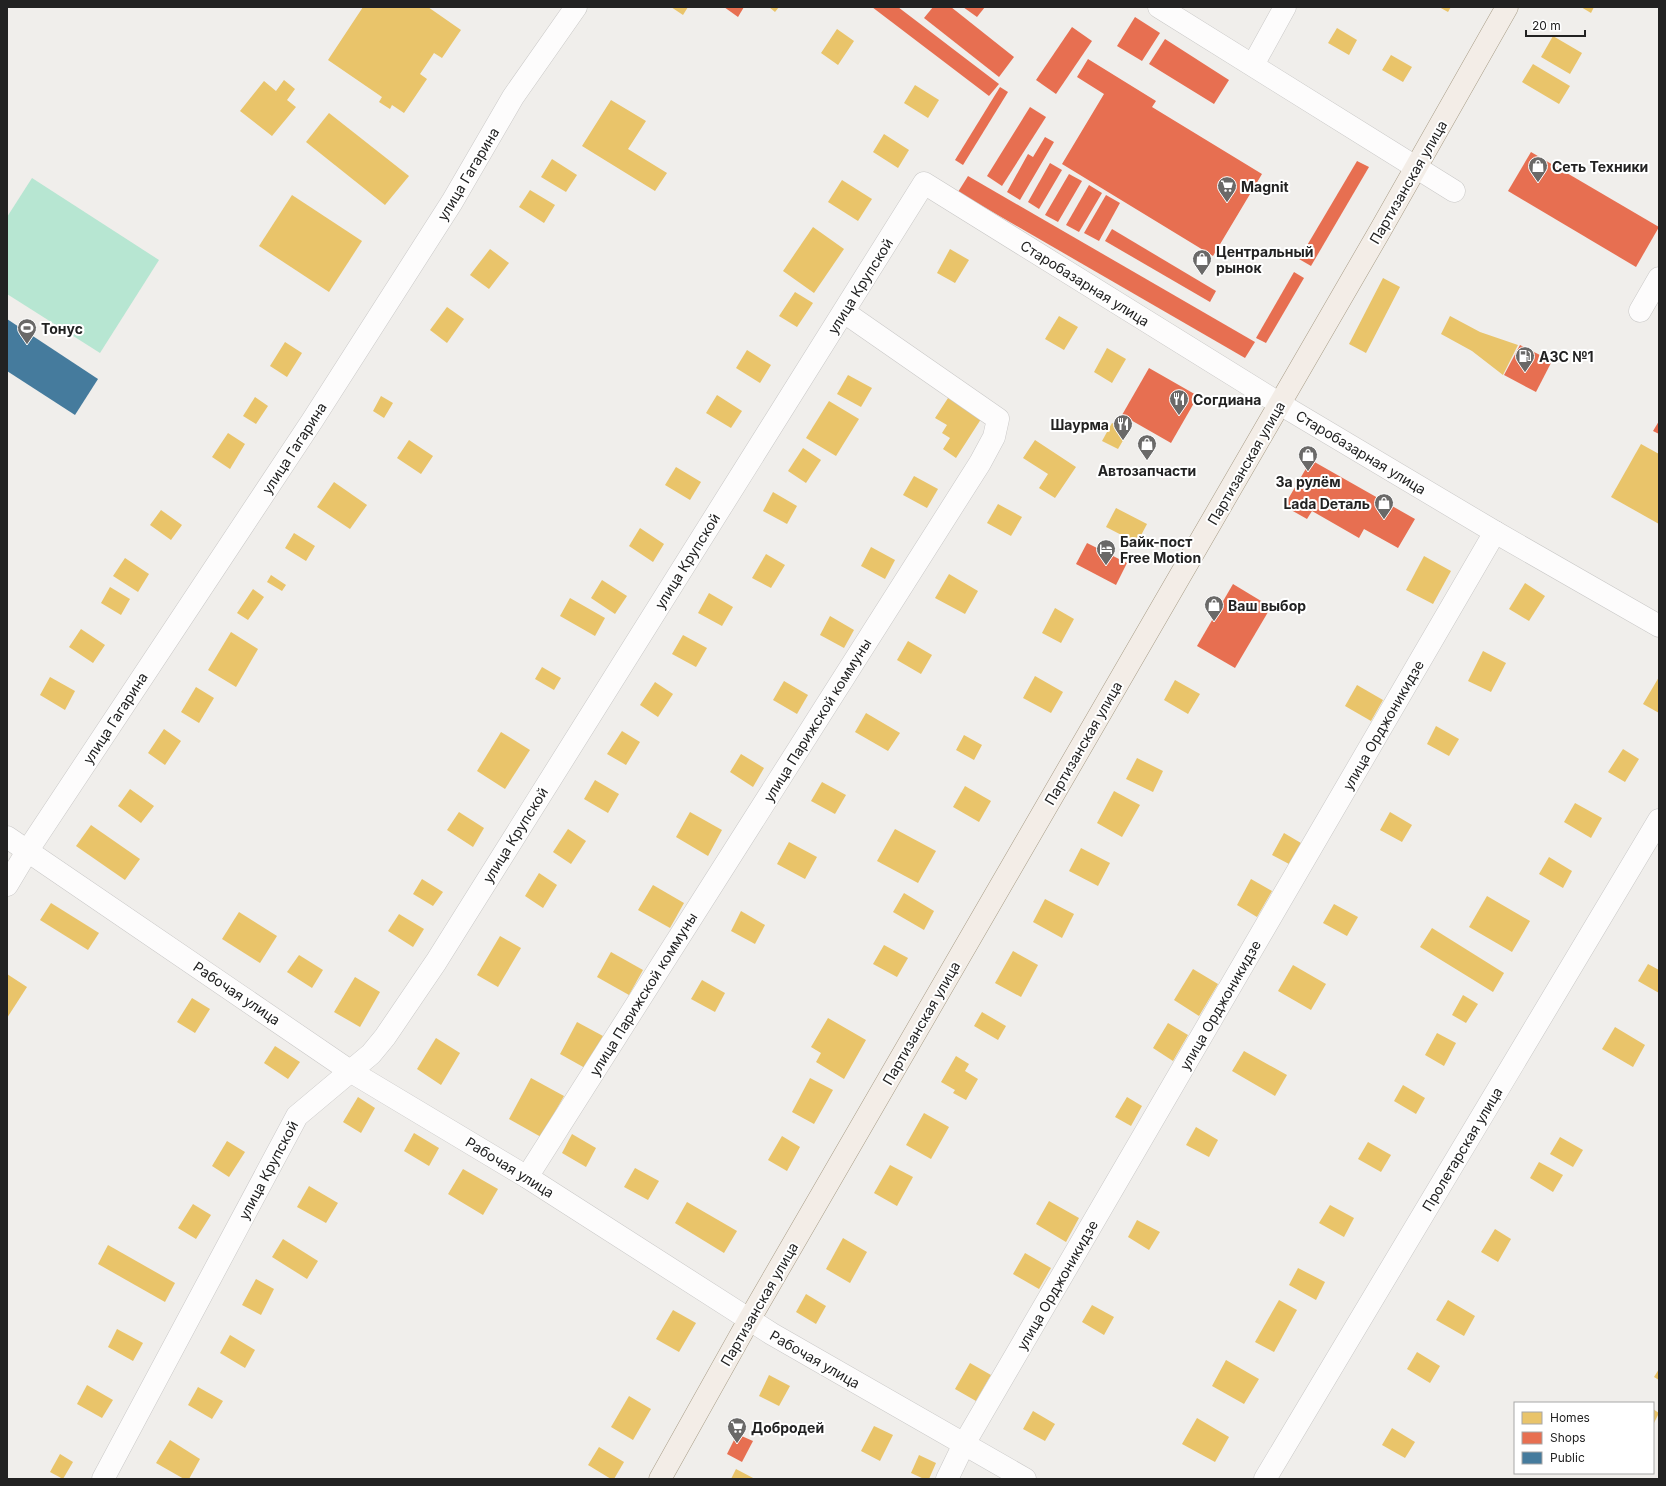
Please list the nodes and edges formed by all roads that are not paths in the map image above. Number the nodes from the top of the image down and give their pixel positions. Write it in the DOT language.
graph roads {
  1 [pos="576,7"];
  2 [pos="1159,7"];
  3 [pos="1285,7"];
  4 [pos="1508,7"];
  5 [pos="1253,65"];
  6 [pos="1417,167"];
  7 [pos="924,183"];
  8 [pos="1454,191"];
  9 [pos="1659,278"];
  10 [pos="1640,311"];
  11 [pos="844,312"];
  12 [pos="1280,404"];
  13 [pos="1495,532"];
  14 [pos="1659,626"];
  15 [pos="1659,820"];
  16 [pos="7,837"];
  17 [pos="28,850"];
  18 [pos="7,885"];
  19 [pos="350,1071"];
  20 [pos="527,1177"];
  21 [pos="749,1320"];
  22 [pos="964,1444"];
  23 [pos="103,1479"];
  24 [pos="660,1479"];
  25 [pos="947,1479"];
  26 [pos="1025,1479"];
  27 [pos="1266,1479"];
  1 -- 17 [label="street, улица Гагарина"];
  2 -- 5 [label="street"];
  3 -- 5 [label="street"];
  4 -- 6 [label="main road, Партизанская улица"];
  5 -- 6 [label="street"];
  6 -- 8 [label="street"];
  6 -- 12 [label="main road, Партизанская улица"];
  7 -- 11 [label="street, улица Крупской"];
  7 -- 12 [label="street, Старобазарная улица"];
  9 -- 10 [label="street"];
  11 -- 19 [label="street, улица Крупской"];
  11 -- 20 [label="street, улица Парижской коммуны"];
  12 -- 13 [label="street, Старобазарная улица"];
  12 -- 21 [label="main road, Партизанская улица"];
  13 -- 14 [label="street, Старобазарная улица"];
  13 -- 22 [label="street, улица Орджоникидзе"];
  15 -- 27 [label="street, Пролетарская улица"];
  16 -- 17 [label="street, Рабочая улица"];
  17 -- 18 [label="street, улица Гагарина"];
  17 -- 19 [label="street, Рабочая улица"];
  19 -- 20 [label="street, Рабочая улица"];
  19 -- 23 [label="street, улица Крупской"];
  20 -- 21 [label="street, Рабочая улица"];
  21 -- 22 [label="street, Рабочая улица"];
  21 -- 24 [label="main road, Партизанская улица"];
  22 -- 25 [label="street, улица Орджоникидзе"];
  22 -- 26 [label="street, Рабочая улица"];
}
